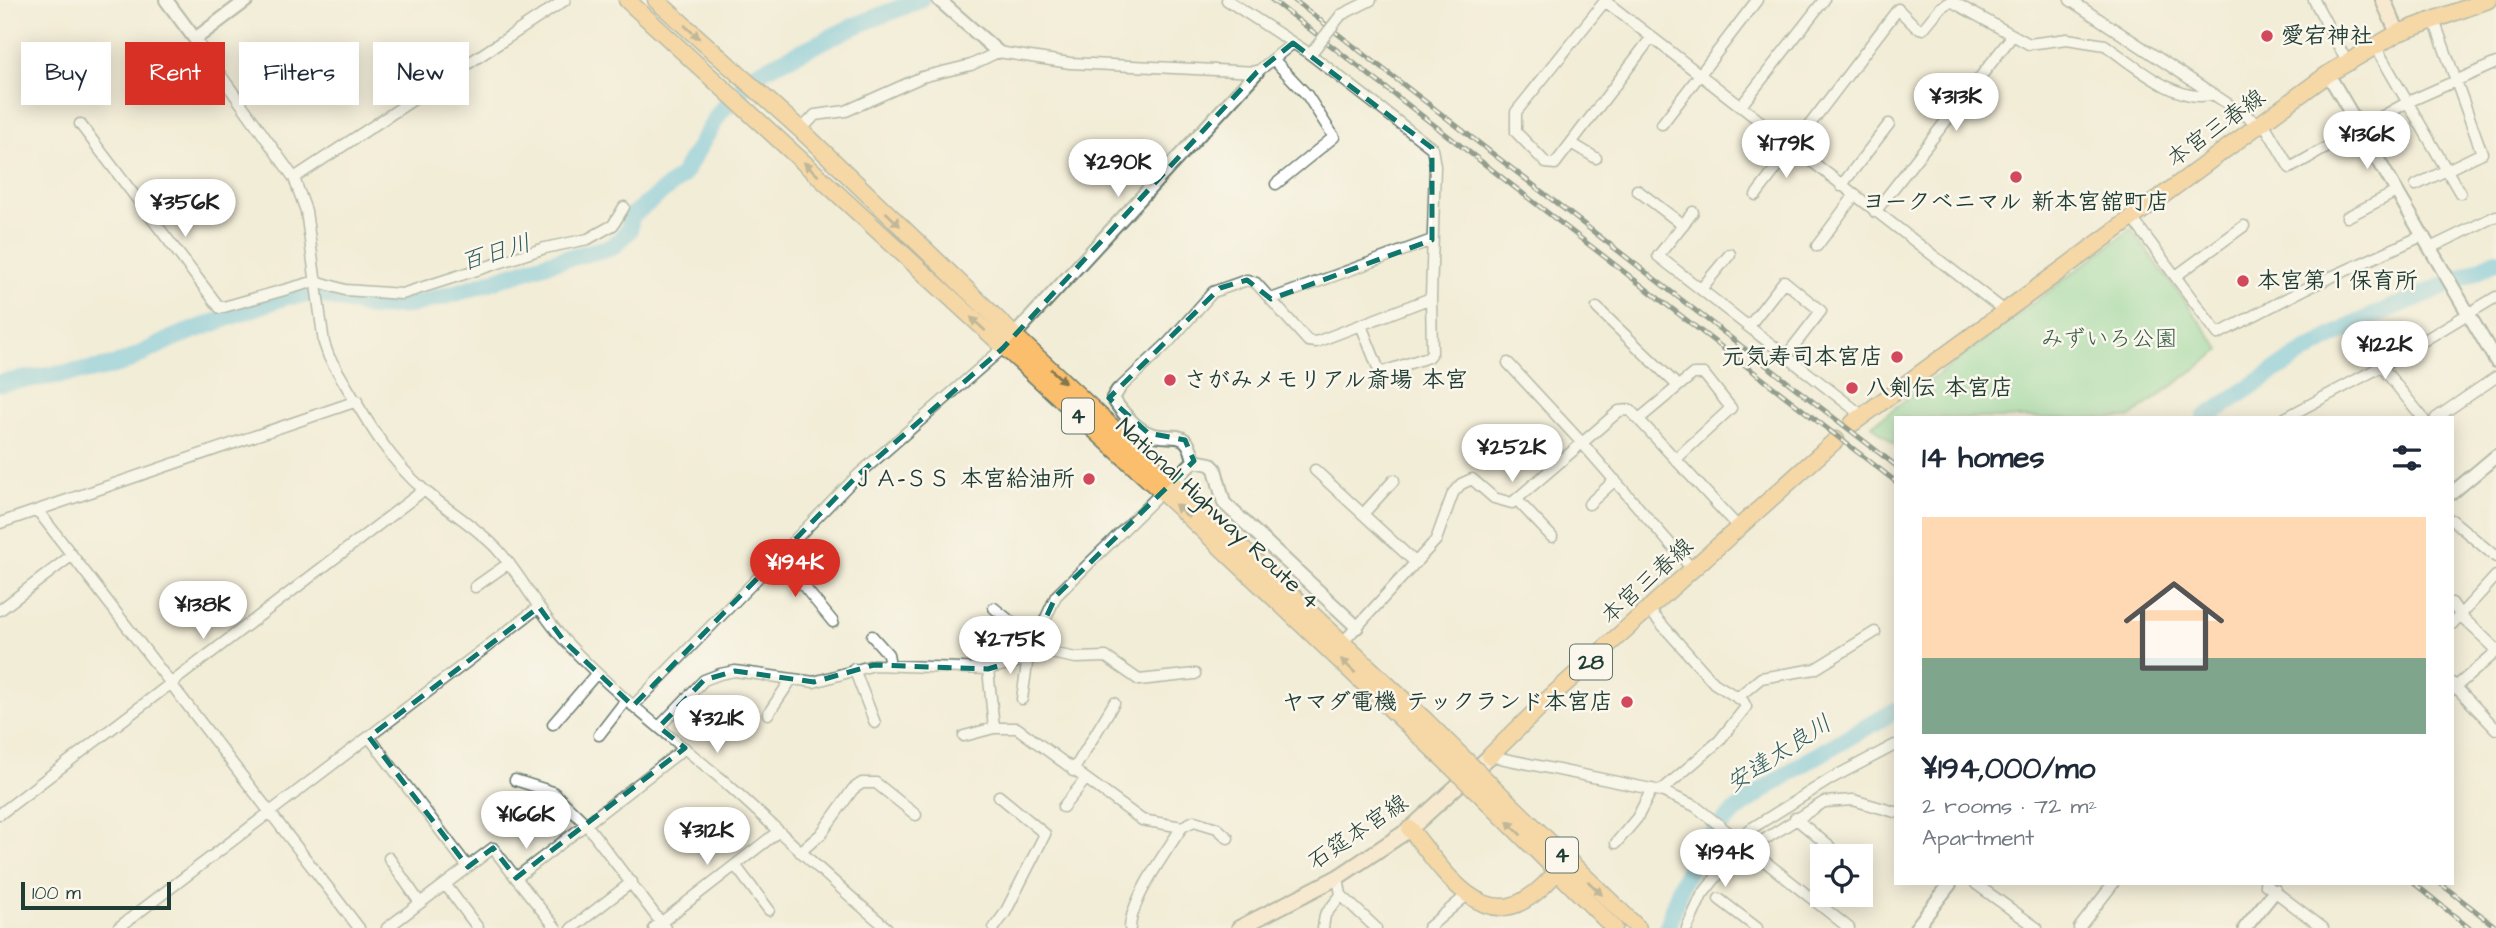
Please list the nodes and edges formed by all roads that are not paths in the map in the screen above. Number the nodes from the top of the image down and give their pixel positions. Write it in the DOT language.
graph roads {
  1 [pos="166,0"];
  2 [pos="247,0"];
  3 [pos="565,0"];
  4 [pos="627,0"];
  5 [pos="656,0"];
  6 [pos="1227,0"];
  7 [pos="1371,0"];
  8 [pos="1757,0"];
  9 [pos="1824,0"];
  10 [pos="2070,0"];
  11 [pos="2314,0"];
  12 [pos="2383,0"];
  13 [pos="2488,0"];
  14 [pos="1606,1"];
  15 [pos="942,4"];
  16 [pos="2434,20"];
  17 [pos="2398,33"];
  18 [pos="2013,35"];
  19 [pos="1651,38"];
  20 [pos="195,39"];
  21 [pos="1293,43"];
  22 [pos="2375,46"];
  23 [pos="998,52"];
  24 [pos="1312,52"];
  25 [pos="1273,59"];
  26 [pos="2347,62"];
  27 [pos="2496,63"];
  28 [pos="1257,72"];
  29 [pos="2328,74"];
  30 [pos="1700,75"];
  31 [pos="2454,79"];
  32 [pos="2213,94"];
  33 [pos="2407,102"];
  34 [pos="1741,106"];
  35 [pos="2261,123"];
  36 [pos="80,124"];
  37 [pos="1662,124"];
  38 [pos="1889,124"];
  39 [pos="801,130"];
  40 [pos="2361,130"];
  41 [pos="1571,143"];
  42 [pos="1792,146"];
  43 [pos="1596,158"];
  44 [pos="2448,170"];
  45 [pos="294,178"];
  46 [pos="1276,184"];
  47 [pos="2416,185"];
  48 [pos="1841,186"];
  49 [pos="1637,190"];
  50 [pos="2398,191"];
  51 [pos="2460,192"];
  52 [pos="1756,195"];
  53 [pos="1854,196"];
  54 [pos="624,207"];
  55 [pos="1693,212"];
  56 [pos="1875,212"];
  57 [pos="2496,216"];
  58 [pos="2347,217"];
  59 [pos="2132,218"];
  60 [pos="1683,225"];
  61 [pos="2244,226"];
  62 [pos="2424,235"];
  63 [pos="1432,240"];
  64 [pos="1817,246"];
  65 [pos="2433,249"];
  66 [pos="1730,254"];
  67 [pos="2176,276"];
  68 [pos="316,283"];
  69 [pos="1701,289"];
  70 [pos="2496,297"];
  71 [pos="1431,298"];
  72 [pos="1271,299"];
  73 [pos="1597,308"];
  74 [pos="2466,309"];
  75 [pos="2006,312"];
  76 [pos="1361,325"];
  77 [pos="1749,326"];
  78 [pos="1009,341"];
  79 [pos="1786,356"];
  80 [pos="2496,361"];
  81 [pos="1508,363"];
  82 [pos="2381,366"];
  83 [pos="2496,377"];
  84 [pos="1677,385"];
  85 [pos="1118,390"];
  86 [pos="357,401"];
  87 [pos="2289,416"];
  88 [pos="2421,416"];
  89 [pos="2439,416"];
  90 [pos="1640,419"];
  91 [pos="1858,419"];
  92 [pos="1836,440"];
  93 [pos="1582,443"];
  94 [pos="2496,456"];
  95 [pos="1676,459"];
  96 [pos="1194,461"];
  97 [pos="1315,470"];
  98 [pos="1394,480"];
  99 [pos="1615,480"];
  100 [pos="1168,487"];
  101 [pos="2454,489"];
  102 [pos="424,490"];
  103 [pos="1517,500"];
  104 [pos="1589,504"];
  105 [pos="38,511"];
  106 [pos="1363,514"];
  107 [pos="2454,522"];
  108 [pos="0,523"];
  109 [pos="1739,528"];
  110 [pos="1552,537"];
  111 [pos="72,556"];
  112 [pos="779,556"];
  113 [pos="2496,556"];
  114 [pos="509,563"];
  115 [pos="1416,563"];
  116 [pos="1693,570"];
  117 [pos="2496,576"];
  118 [pos="475,587"];
  119 [pos="2454,606"];
  120 [pos="540,607"];
  121 [pos="994,608"];
  122 [pos="0,610"];
  123 [pos="1649,610"];
  124 [pos="2460,616"];
  125 [pos="833,622"];
  126 [pos="2454,622"];
  127 [pos="1357,627"];
  128 [pos="1875,632"];
  129 [pos="872,636"];
  130 [pos="1344,641"];
  131 [pos="1031,649"];
  132 [pos="2496,651"];
  133 [pos="890,665"];
  134 [pos="854,669"];
  135 [pos="988,669"];
  136 [pos="596,674"];
  137 [pos="1195,674"];
  138 [pos="791,680"];
  139 [pos="171,685"];
  140 [pos="2454,686"];
  141 [pos="2454,688"];
  142 [pos="1737,698"];
  143 [pos="1022,699"];
  144 [pos="629,703"];
  145 [pos="1114,703"];
  146 [pos="768,714"];
  147 [pos="875,723"];
  148 [pos="553,724"];
  149 [pos="1420,725"];
  150 [pos="659,727"];
  151 [pos="994,728"];
  152 [pos="2496,729"];
  153 [pos="599,735"];
  154 [pos="964,736"];
  155 [pos="369,737"];
  156 [pos="1894,746"];
  157 [pos="685,748"];
  158 [pos="1490,755"];
  159 [pos="1073,771"];
  160 [pos="515,780"];
  161 [pos="1085,780"];
  162 [pos="1657,790"];
  163 [pos="999,796"];
  164 [pos="1063,807"];
  165 [pos="271,811"];
  166 [pos="1894,813"];
  167 [pos="0,814"];
  168 [pos="916,815"];
  169 [pos="1795,818"];
  170 [pos="586,824"];
  171 [pos="1182,827"];
  172 [pos="1410,829"];
  173 [pos="779,831"];
  174 [pos="1228,838"];
  175 [pos="1743,842"];
  176 [pos="1616,843"];
  177 [pos="1826,844"];
  178 [pos="800,852"];
  179 [pos="389,858"];
  180 [pos="734,865"];
  181 [pos="1562,866"];
  182 [pos="468,867"];
  183 [pos="1338,877"];
  184 [pos="516,878"];
  185 [pos="632,882"];
  186 [pos="444,884"];
  187 [pos="1949,885"];
  188 [pos="1977,885"];
  189 [pos="2112,885"];
  190 [pos="2273,886"];
  191 [pos="1468,894"];
  192 [pos="1340,895"];
  193 [pos="1719,898"];
  194 [pos="420,903"];
  195 [pos="769,910"];
  196 [pos="1634,924"];
  197 [pos="660,926"];
  198 [pos="118,928"];
  199 [pos="359,928"];
  200 [pos="387,928"];
  201 [pos="478,928"];
  202 [pos="556,928"];
  203 [pos="572,928"];
  204 [pos="887,928"];
  205 [pos="993,928"];
  206 [pos="1130,928"];
  207 [pos="1239,928"];
  208 [pos="1323,928"];
  209 [pos="1376,928"];
  210 [pos="1428,928"];
  211 [pos="1614,928"];
  212 [pos="1687,928"];
  213 [pos="1758,928"];
  214 [pos="1849,928"];
  215 [pos="1916,928"];
  216 [pos="2036,928"];
  217 [pos="2079,928"];
  218 [pos="2245,928"];
  219 [pos="2323,928"];
  1 -- 20 [label="street"];
  2 -- 20 [label="street"];
  3 -- 45 [label="street"];
  78 -- 4 [label="main road, National Highway Route 4 / 4, one-way"];
  5 -- 39 [label="main road, National Highway Route 4 / 4, one-way"];
  6 -- 21 [label="street"];
  7 -- 24 [label="street, bridge"];
  8 -- 30 [label="street"];
  9 -- 34 [label="street"];
  10 -- 32 [label="street"];
  11 -- 26 [label="street"];
  12 -- 17 [label="main road"];
  13 -- 16 [label="main road, 本宮三春線"];
  14 -- 19 [label="street"];
  14 -- 41 [label="street"];
  15 -- 23 [label="street"];
  16 -- 17 [label="main road, 本宮三春線"];
  16 -- 31 [label="street"];
  17 -- 22 [label="main road, 本宮三春線"];
  18 -- 32 [label="street"];
  18 -- 42 [label="street"];
  18 -- 56 [label="street"];
  19 -- 30 [label="street"];
  19 -- 41 [label="street"];
  20 -- 45 [label="street"];
  21 -- 24 [label="street"];
  21 -- 25 [label="street"];
  22 -- 26 [label="main road, 本宮三春線"];
  22 -- 33 [label="street"];
  23 -- 28 [label="street"];
  23 -- 39 [label="street"];
  24 -- 63 [label="street"];
  25 -- 28 [label="street"];
  25 -- 46 [label="street"];
  26 -- 29 [label="main road, 本宮三春線"];
  27 -- 31 [label="street"];
  28 -- 78 [label="street"];
  29 -- 35 [label="main road, 本宮三春線"];
  29 -- 40 [label="street"];
  30 -- 34 [label="street"];
  30 -- 37 [label="street"];
  31 -- 33 [label="street"];
  31 -- 44 [label="street"];
  32 -- 35 [label="street"];
  33 -- 40 [label="street"];
  33 -- 44 [label="street"];
  34 -- 42 [label="street"];
  35 -- 40 [label="street"];
  35 -- 59 [label="main road, 本宮三春線"];
  36 -- 68 [label="street"];
  38 -- 48 [label="street"];
  39 -- 78 [label="main road, National Highway Route 4 / 4, one-way"];
  40 -- 50 [label="street"];
  41 -- 43 [label="street"];
  42 -- 48 [label="street"];
  42 -- 52 [label="street"];
  44 -- 47 [label="street"];
  44 -- 51 [label="street"];
  45 -- 68 [label="street"];
  48 -- 53 [label="street"];
  49 -- 60 [label="street"];
  50 -- 58 [label="street"];
  50 -- 62 [label="street"];
  53 -- 56 [label="street"];
  53 -- 64 [label="street"];
  54 -- 68 [label="street"];
  55 -- 60 [label="street"];
  56 -- 75 [label="street"];
  57 -- 65 [label="street"];
  59 -- 67 [label="street"];
  59 -- 75 [label="main road, 本宮三春線"];
  60 -- 69 [label="street"];
  61 -- 67 [label="street"];
  62 -- 65 [label="street"];
  62 -- 67 [label="street"];
  63 -- 71 [label="street"];
  63 -- 72 [label="street"];
  65 -- 74 [label="street"];
  66 -- 69 [label="street"];
  68 -- 86 [label="street"];
  69 -- 77 [label="street"];
  70 -- 74 [label="street"];
  71 -- 76 [label="street"];
  71 -- 76 [label="street"];
  72 -- 76 [label="street"];
  72 -- 85 [label="street"];
  73 -- 84 [label="street"];
  74 -- 80 [label="street"];
  74 -- 82 [label="street"];
  75 -- 91 [label="main road, 本宮三春線"];
  77 -- 79 [label="street"];
  77 -- 79 [label="street"];
  78 -- 100 [label="main road, National Highway Route 4 / 4"];
  78 -- 112 [label="street"];
  79 -- 91 [label="street"];
  81 -- 93 [label="street"];
  82 -- 87 [label="street"];
  82 -- 88 [label="street"];
  83 -- 89 [label="street"];
  84 -- 90 [label="street"];
  84 -- 95 [label="street"];
  85 -- 96 [label="street"];
  86 -- 102 [label="street"];
  86 -- 105 [label="street"];
  90 -- 93 [label="street"];
  90 -- 95 [label="street"];
  92 -- 109 [label="main road, 本宮三春線 / 28"];
  93 -- 99 [label="street"];
  93 -- 103 [label="street"];
  94 -- 101 [label="street"];
  95 -- 109 [label="street"];
  96 -- 100 [label="street"];
  96 -- 127 [label="street"];
  97 -- 106 [label="street"];
  98 -- 106 [label="street"];
  99 -- 104 [label="street"];
  99 -- 116 [label="street"];
  100 -- 130 [label="main road, National Highway Route 4 / 4"];
  100 -- 131 [label="street"];
  149 -- 100 [label="main road, National Highway Route 4 / 4, one-way"];
  102 -- 114 [label="street"];
  102 -- 139 [label="street"];
  103 -- 110 [label="street"];
  103 -- 115 [label="street"];
  105 -- 108 [label="street"];
  105 -- 111 [label="street"];
  106 -- 115 [label="street"];
  107 -- 113 [label="street"];
  109 -- 116 [label="main road, 本宮三春線 / 28"];
  111 -- 122 [label="street"];
  111 -- 139 [label="street"];
  112 -- 125 [label="street"];
  112 -- 144 [label="street"];
  114 -- 118 [label="street"];
  114 -- 120 [label="street"];
  115 -- 127 [label="street"];
  116 -- 123 [label="main road, 本宮三春線 / 28"];
  117 -- 124 [label="street"];
  119 -- 124 [label="street"];
  120 -- 136 [label="street"];
  120 -- 155 [label="street"];
  121 -- 131 [label="street"];
  123 -- 142 [label="street"];
  123 -- 158 [label="main road, 本宮三春線 / 28"];
  124 -- 126 [label="street"];
  124 -- 132 [label="street"];
  127 -- 130 [label="street"];
  128 -- 142 [label="street"];
  129 -- 133 [label="street"];
  130 -- 149 [label="main road, National Highway Route 4 / 4"];
  131 -- 135 [label="street"];
  131 -- 137 [label="street"];
  131 -- 143 [label="street"];
  132 -- 140 [label="street"];
  133 -- 134 [label="street"];
  133 -- 135 [label="street"];
  134 -- 138 [label="street"];
  134 -- 147 [label="street"];
  135 -- 151 [label="street"];
  136 -- 144 [label="street"];
  136 -- 148 [label="street"];
  138 -- 146 [label="street"];
  138 -- 150 [label="street"];
  139 -- 165 [label="street"];
  139 -- 167 [label="street"];
  141 -- 152 [label="street"];
  142 -- 162 [label="street"];
  144 -- 150 [label="street"];
  144 -- 153 [label="street"];
  145 -- 159 [label="street"];
  149 -- 181 [label="main road, National Highway Route 4 / 4, bridge"];
  150 -- 157 [label="street"];
  151 -- 154 [label="street"];
  151 -- 159 [label="street"];
  155 -- 165 [label="street"];
  155 -- 182 [label="street"];
  156 -- 175 [label="street"];
  157 -- 170 [label="street"];
  157 -- 173 [label="street"];
  158 -- 162 [label="street"];
  158 -- 172 [label="main road, 石筵本宮線"];
  159 -- 161 [label="street"];
  160 -- 170 [label="street"];
  161 -- 164 [label="street"];
  161 -- 171 [label="street"];
  162 -- 175 [label="street"];
  162 -- 176 [label="street"];
  163 -- 205 [label="street"];
  165 -- 198 [label="street"];
  165 -- 199 [label="street"];
  166 -- 169 [label="street"];
  168 -- 178 [label="street"];
  169 -- 175 [label="street"];
  169 -- 177 [label="street"];
  170 -- 184 [label="street"];
  170 -- 185 [label="street"];
  171 -- 174 [label="street"];
  171 -- 206 [label="street"];
  172 -- 183 [label="main road, 石筵本宮線"];
  172 -- 191 [label="main road"];
  173 -- 178 [label="street"];
  173 -- 180 [label="street"];
  175 -- 212 [label="street"];
  175 -- 214 [label="street"];
  178 -- 204 [label="street"];
  179 -- 194 [label="street"];
  180 -- 195 [label="street"];
  180 -- 197 [label="street"];
  181 -- 191 [label="main road"];
  181 -- 196 [label="main road, National Highway Route 4 / 4, one-way"];
  181 -- 211 [label="main road, National Highway Route 4 / 4"];
  182 -- 184 [label="street"];
  182 -- 186 [label="street"];
  183 -- 192 [label="street"];
  183 -- 207 [label="main road, 石筵本宮線"];
  184 -- 202 [label="street"];
  185 -- 197 [label="street"];
  185 -- 203 [label="street"];
  186 -- 194 [label="street"];
  186 -- 201 [label="street"];
  187 -- 215 [label="street"];
  188 -- 216 [label="street"];
  189 -- 217 [label="street"];
  190 -- 218 [label="street"];
  190 -- 219 [label="street"];
  191 -- 210 [label="street"];
  192 -- 208 [label="street"];
  192 -- 209 [label="street"];
  193 -- 213 [label="street"];
  194 -- 200 [label="street"];
}
